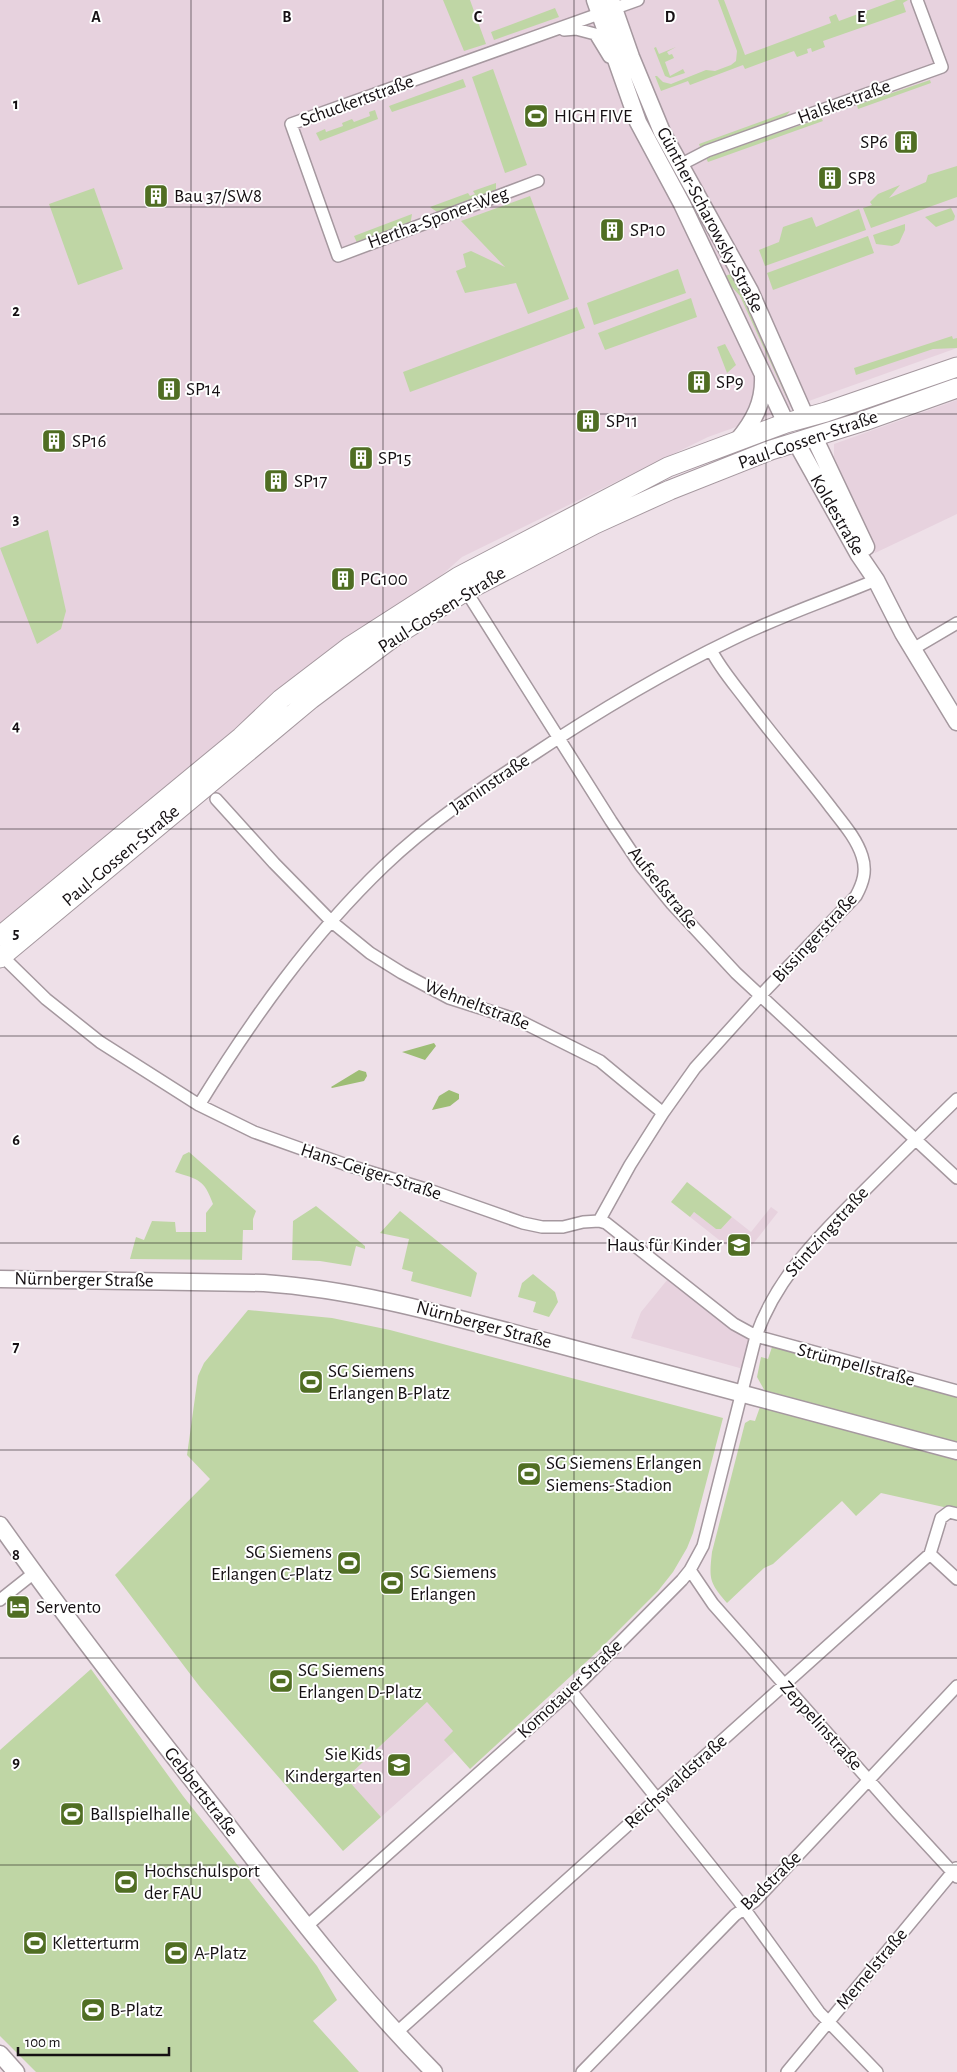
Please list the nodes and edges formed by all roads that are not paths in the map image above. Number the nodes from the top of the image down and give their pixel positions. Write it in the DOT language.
graph roads {
  1 [pos="638,0"];
  2 [pos="917,0"];
  3 [pos="605,5"];
  4 [pos="554,30"];
  5 [pos="619,73"];
  6 [pos="680,165"];
  7 [pos="538,181"];
  8 [pos="682,204"];
  9 [pos="705,209"];
  10 [pos="338,256"];
  11 [pos="957,367"];
  12 [pos="763,375"];
  13 [pos="957,388"];
  14 [pos="806,418"];
  15 [pos="786,423"];
  16 [pos="814,437"];
  17 [pos="738,440"];
  18 [pos="796,442"];
  19 [pos="632,485"];
  20 [pos="644,501"];
  21 [pos="876,580"];
  22 [pos="466,591"];
  23 [pos="957,623"];
  24 [pos="913,649"];
  25 [pos="711,650"];
  26 [pos="299,697"];
  27 [pos="957,722"];
  28 [pos="557,738"];
  29 [pos="216,799"];
  30 [pos="332,922"];
  31 [pos="0,936"];
  32 [pos="1,957"];
  33 [pos="761,996"];
  34 [pos="957,1099"];
  35 [pos="199,1105"];
  36 [pos="663,1113"];
  37 [pos="916,1140"];
  38 [pos="957,1178"];
  39 [pos="599,1221"];
  40 [pos="0,1280"];
  41 [pos="756,1336"];
  42 [pos="957,1391"];
  43 [pos="741,1394"];
  44 [pos="957,1451"];
  45 [pos="957,1514"];
  46 [pos="0,1525"];
  47 [pos="930,1554"];
  48 [pos="690,1570"];
  49 [pos="34,1573"];
  50 [pos="957,1579"];
  51 [pos="0,1600"];
  52 [pos="785,1685"];
  53 [pos="957,1686"];
  54 [pos="571,1691"];
  55 [pos="869,1780"];
  56 [pos="657,1799"];
  57 [pos="955,1872"];
  58 [pos="744,1908"];
  59 [pos="307,1926"];
  60 [pos="827,2022"];
  61 [pos="396,2033"];
  62 [pos="0,2054"];
  63 [pos="16,2072"];
  64 [pos="434,2072"];
  65 [pos="582,2072"];
  66 [pos="787,2072"];
  67 [pos="877,2072"];
  1 -- 3 [label="street, Schuckertstraße"];
  2 -- 6 [label="street, Halskestraße"];
  3 -- 4 [label="street, Schuckertstraße"];
  3 -- 5 [label="street, Günther-Scharowsky-Straße"];
  3 -- 6 [label="street, Günther-Scharowsky-Straße"];
  4 -- 5 [label="street, Schuckertstraße"];
  4 -- 10 [label="street, Schuckertstraße"];
  5 -- 8 [label="street, Günther-Scharowsky-Straße"];
  6 -- 9 [label="street, Günther-Scharowsky-Straße"];
  7 -- 10 [label="street, Hertha-Sponer-Weg"];
  8 -- 9 [label="street"];
  8 -- 12 [label="street, Günther-Scharowsky-Straße"];
  9 -- 14 [label="street, Günther-Scharowsky-Straße"];
  11 -- 14 [label="main road, Paul-Gossen-Straße"];
  12 -- 15 [label="street, Günther-Scharowsky-Straße"];
  12 -- 17 [label="street"];
  13 -- 16 [label="main road, Paul-Gossen-Straße"];
  14 -- 15 [label="main road, Paul-Gossen-Straße"];
  14 -- 16 [label="main road, Günther-Scharowsky-Straße"];
  15 -- 17 [label="main road, Paul-Gossen-Straße"];
  15 -- 18 [label="main road, Koldestraße"];
  16 -- 18 [label="main road, Paul-Gossen-Straße"];
  16 -- 21 [label="street, Koldestraße"];
  17 -- 19 [label="main road, Paul-Gossen-Straße"];
  18 -- 20 [label="main road, Paul-Gossen-Straße"];
  18 -- 21 [label="street, Koldestraße"];
  19 -- 20 [label="main road"];
  19 -- 26 [label="main road, Paul-Gossen-Straße"];
  20 -- 22 [label="main road, Paul-Gossen-Straße"];
  21 -- 24 [label="street, Koldestraße"];
  21 -- 25 [label="street, Jaminstraße"];
  22 -- 26 [label="main road, Paul-Gossen-Straße"];
  22 -- 28 [label="street, Aufseßstraße"];
  23 -- 24 [label="street"];
  24 -- 27 [label="street, Koldestraße"];
  25 -- 28 [label="street, Jaminstraße"];
  25 -- 33 [label="street, Bissingerstraße"];
  26 -- 31 [label="main road, Paul-Gossen-Straße"];
  26 -- 32 [label="main road, Paul-Gossen-Straße"];
  28 -- 30 [label="street, Jaminstraße"];
  28 -- 33 [label="street, Aufseßstraße"];
  29 -- 30 [label="street, Wehneltstraße"];
  30 -- 35 [label="street, Jaminstraße"];
  30 -- 36 [label="street, Wehneltstraße"];
  32 -- 35 [label="street, Hans-Geiger-Straße"];
  33 -- 36 [label="street, Bissingerstraße"];
  33 -- 37 [label="street, Aufseßstraße"];
  34 -- 37 [label="street, Stintzingstraße"];
  35 -- 39 [label="street, Hans-Geiger-Straße"];
  36 -- 39 [label="street, Bissingerstraße"];
  37 -- 38 [label="street, Aufseßstraße"];
  37 -- 41 [label="street, Stintzingstraße"];
  39 -- 41 [label="street"];
  40 -- 43 [label="street, Nürnberger Straße"];
  41 -- 42 [label="street, Strümpellstraße"];
  41 -- 43 [label="street, Stintzingstraße"];
  43 -- 44 [label="street, Nürnberger Straße"];
  43 -- 48 [label="street, Komotauer Straße"];
  45 -- 47 [label="street"];
  46 -- 49 [label="street, Gebbertstraße"];
  47 -- 50 [label="street"];
  47 -- 52 [label="street, Reichswaldstraße"];
  48 -- 52 [label="street, Zeppelinstraße"];
  48 -- 54 [label="street, Komotauer Straße"];
  49 -- 51 [label="street"];
  49 -- 59 [label="street, Gebbertstraße"];
  52 -- 55 [label="street, Zeppelinstraße"];
  52 -- 56 [label="street, Reichswaldstraße"];
  53 -- 55 [label="street, Badstraße"];
  54 -- 56 [label="street"];
  54 -- 59 [label="street, Komotauer Straße"];
  55 -- 57 [label="street, Zeppelinstraße"];
  55 -- 58 [label="street, Badstraße"];
  56 -- 58 [label="street"];
  56 -- 61 [label="street, Reichswaldstraße"];
  57 -- 60 [label="street, Memelstraße"];
  58 -- 60 [label="street"];
  58 -- 65 [label="street, Badstraße"];
  59 -- 61 [label="street, Gebbertstraße"];
  60 -- 66 [label="street, Memelstraße"];
  60 -- 67 [label="street"];
  61 -- 64 [label="street, Gebbertstraße"];
  62 -- 63 [label="street"];
}
